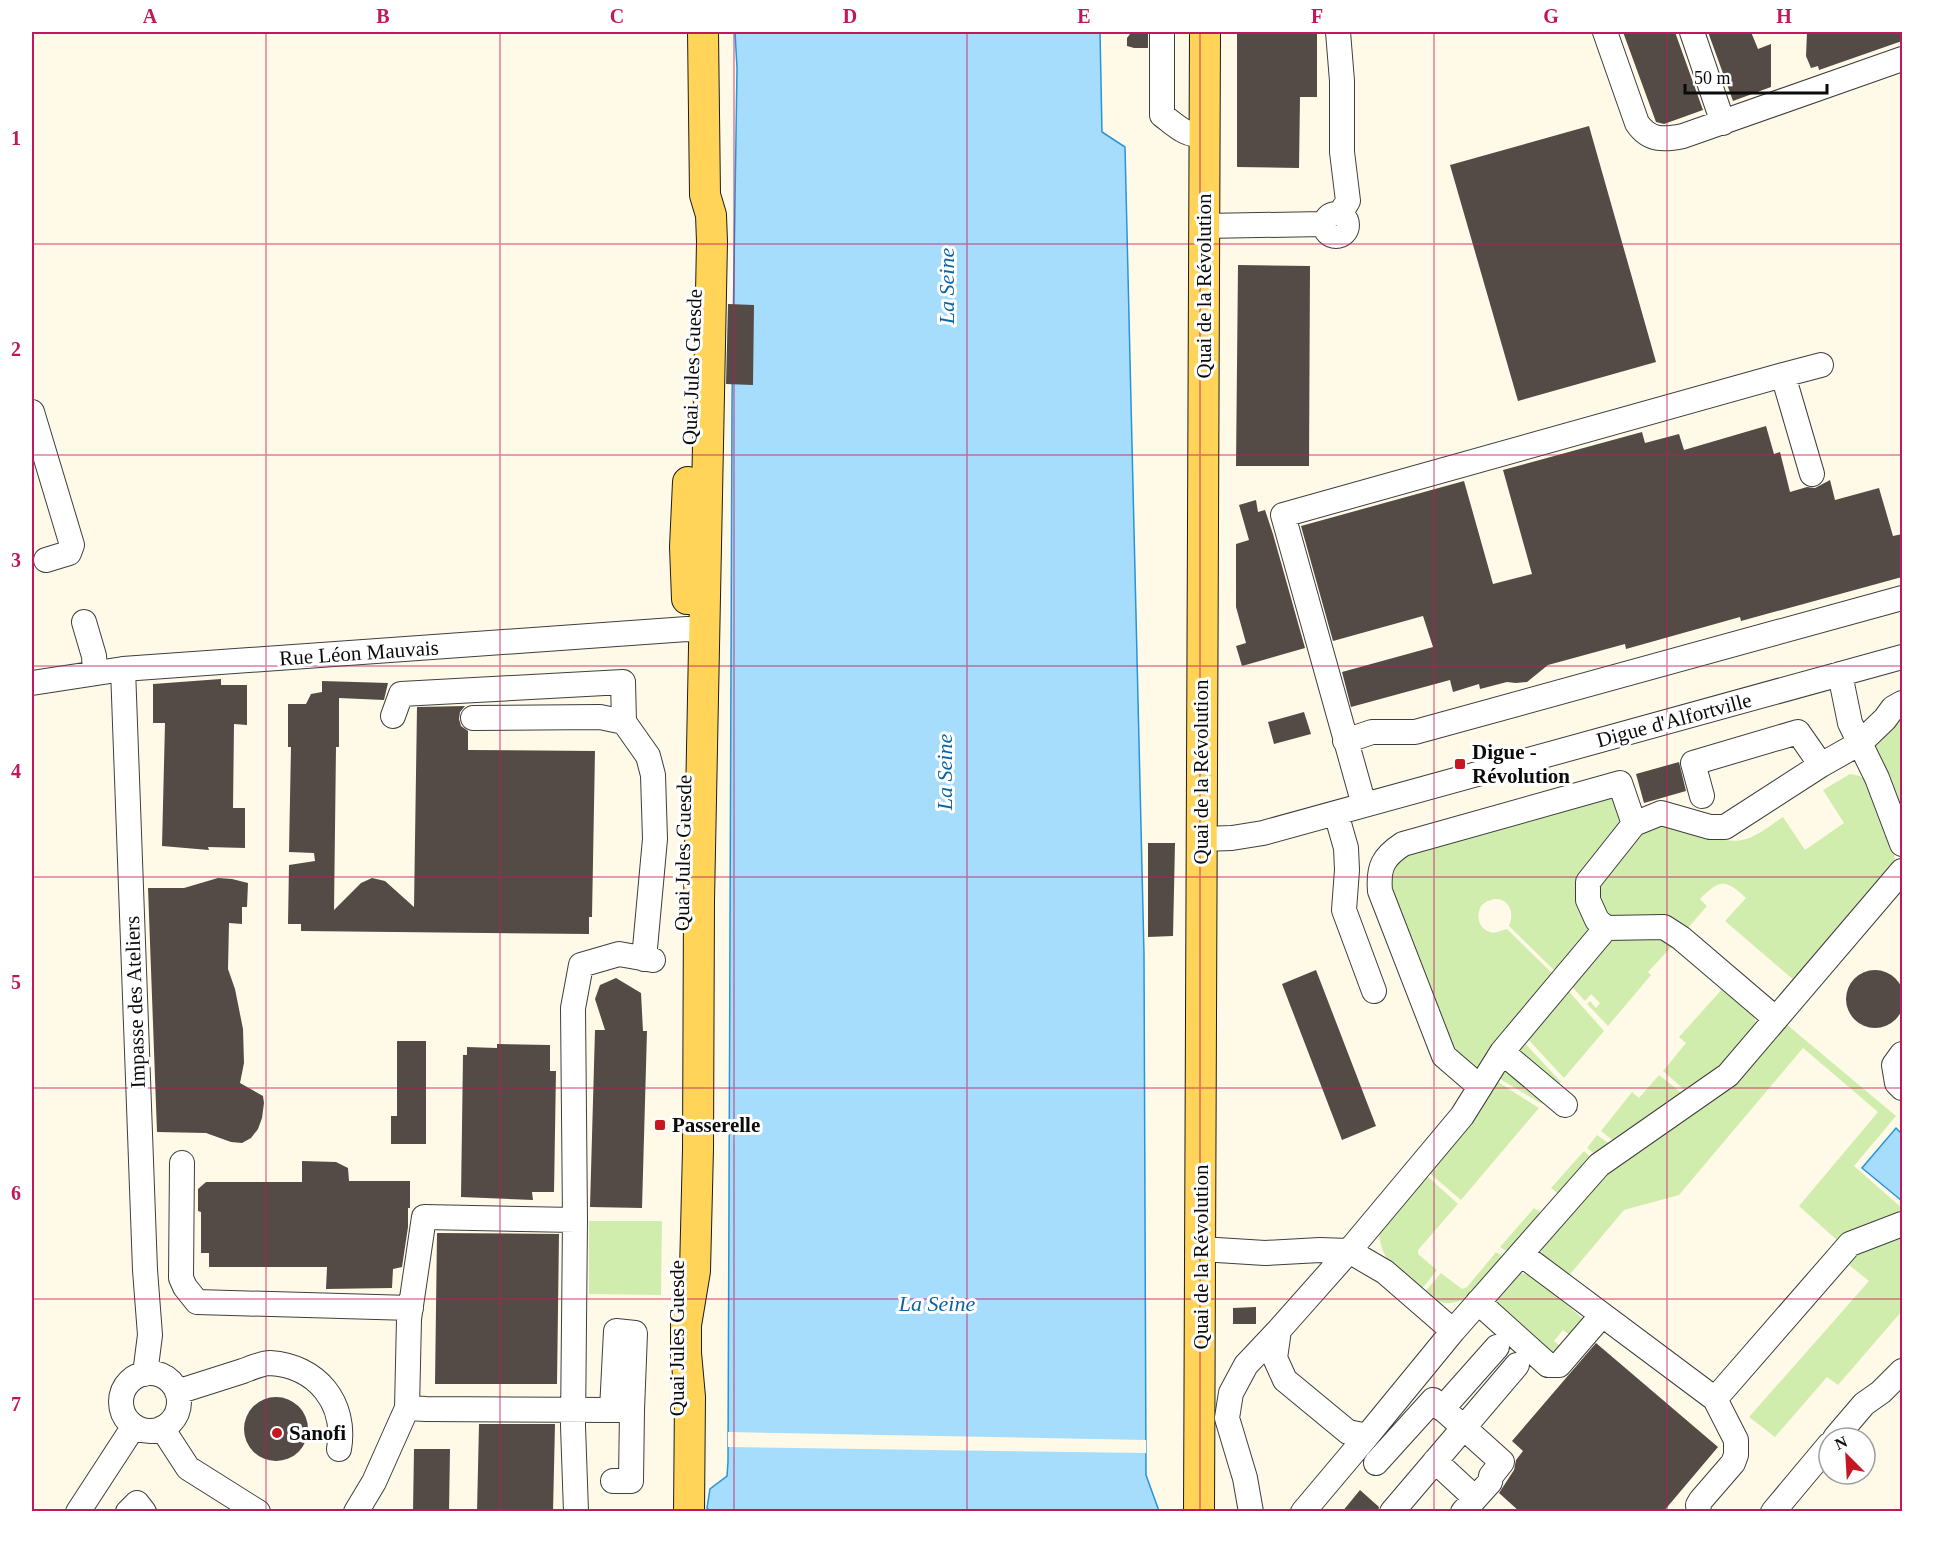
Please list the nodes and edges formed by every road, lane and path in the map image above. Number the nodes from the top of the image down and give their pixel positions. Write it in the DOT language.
graph roads {
  1 [pos="703,32"];
  2 [pos="1162,32"];
  3 [pos="1205,32"];
  4 [pos="1338,32"];
  5 [pos="1605,32"];
  6 [pos="1692,32"];
  7 [pos="1902,59"];
  8 [pos="1723,123"];
  9 [pos="1205,135"];
  10 [pos="1204,226"];
  11 [pos="1821,365"];
  12 [pos="1783,375"];
  13 [pos="32,412"];
  14 [pos="1812,474"];
  15 [pos="46,560"];
  16 [pos="1902,598"];
  17 [pos="84,622"];
  18 [pos="696,630"];
  19 [pos="1902,657"];
  20 [pos="123,669"];
  21 [pos="95,673"];
  22 [pos="1840,674"];
  23 [pos="32,683"];
  24 [pos="1902,703"];
  25 [pos="393,716"];
  26 [pos="473,718"];
  27 [pos="624,722"];
  28 [pos="1345,741"];
  29 [pos="1860,743"];
  30 [pos="1821,765"];
  31 [pos="1702,796"];
  32 [pos="1364,805"];
  33 [pos="1336,813"];
  34 [pos="1634,825"];
  35 [pos="1201,838"];
  36 [pos="1902,843"];
  37 [pos="1902,872"];
  38 [pos="1606,928"];
  39 [pos="669,961"];
  40 [pos="1374,991"];
  41 [pos="1776,1019"];
  42 [pos="1502,1052"];
  43 [pos="1902,1054"];
  44 [pos="1480,1087"];
  45 [pos="1902,1088"];
  46 [pos="1564,1105"];
  47 [pos="182,1163"];
  48 [pos="576,1220"];
  49 [pos="1902,1224"];
  50 [pos="1201,1249"];
  51 [pos="1349,1251"];
  52 [pos="1521,1254"];
  53 [pos="1478,1302"];
  54 [pos="411,1308"];
  55 [pos="1602,1315"];
  56 [pos="1278,1329"];
  57 [pos="1453,1330"];
  58 [pos="1497,1347"];
  59 [pos="1517,1365"];
  60 [pos="1902,1371"];
  61 [pos="145,1374"];
  62 [pos="177,1392"];
  63 [pos="1715,1399"];
  64 [pos="406,1408"];
  65 [pos="1442,1409"];
  66 [pos="573,1410"];
  67 [pos="134,1426"];
  68 [pos="1845,1426"];
  69 [pos="162,1428"];
  70 [pos="1464,1428"];
  71 [pos="1367,1436"];
  72 [pos="339,1449"];
  73 [pos="1817,1459"];
  74 [pos="1435,1461"];
  75 [pos="1376,1463"];
  76 [pos="613,1481"];
  77 [pos="1469,1507"];
  78 [pos="78,1512"];
  79 [pos="128,1512"];
  80 [pos="144,1512"];
  81 [pos="258,1512"];
  82 [pos="356,1512"];
  83 [pos="576,1512"];
  84 [pos="676,1512"];
  85 [pos="689,1512"];
  86 [pos="1199,1512"];
  87 [pos="1251,1512"];
  88 [pos="1303,1512"];
  89 [pos="1392,1512"];
  90 [pos="1699,1512"];
  91 [pos="1773,1512"];
  1 -- 18 [label="main road, Quai Jules Guesde"];
  2 -- 9 [label="street"];
  3 -- 9 [label="main road, Quai de la Révolution"];
  4 -- 10 [label="street"];
  5 -- 8 [label="street"];
  6 -- 8 [label="street"];
  7 -- 8 [label="street"];
  9 -- 10 [label="main road, Quai de la Révolution"];
  10 -- 35 [label="main road, Quai de la Révolution"];
  11 -- 12 [label="street"];
  12 -- 14 [label="street"];
  12 -- 28 [label="street"];
  13 -- 15 [label="street"];
  16 -- 28 [label="street"];
  17 -- 21 [label="street"];
  18 -- 20 [label="street, Rue Léon Mauvais"];
  18 -- 39 [label="main road, Quai Jules Guesde"];
  19 -- 22 [label="street, Digue d'Alfortville"];
  20 -- 21 [label="street, Rue Léon Mauvais"];
  20 -- 61 [label="street, Impasse des Ateliers"];
  21 -- 23 [label="street, Rue Léon Mauvais"];
  22 -- 29 [label="street"];
  22 -- 32 [label="street, Digue d'Alfortville"];
  24 -- 29 [label="street"];
  25 -- 27 [label="street"];
  26 -- 27 [label="street"];
  27 -- 39 [label="street"];
  28 -- 32 [label="street"];
  29 -- 30 [label="street"];
  29 -- 36 [label="street"];
  30 -- 31 [label="street"];
  30 -- 34 [label="street"];
  32 -- 33 [label="street, Digue d'Alfortville"];
  33 -- 35 [label="street, Digue d'Alfortville"];
  33 -- 40 [label="street"];
  34 -- 38 [label="street"];
  34 -- 44 [label="street"];
  35 -- 50 [label="main road, Quai de la Révolution"];
  37 -- 41 [label="street"];
  38 -- 41 [label="street"];
  38 -- 42 [label="street"];
  39 -- 48 [label="street"];
  39 -- 84 [label="main road, Quai Jules Guesde"];
  39 -- 85 [label="main road, Quai Jules Guesde"];
  41 -- 52 [label="street"];
  42 -- 44 [label="street"];
  42 -- 46 [label="street"];
  43 -- 45 [label="street"];
  44 -- 51 [label="street"];
  47 -- 54 [label="street"];
  48 -- 54 [label="street"];
  48 -- 66 [label="street"];
  49 -- 63 [label="street"];
  50 -- 51 [label="street"];
  50 -- 86 [label="main road, Quai de la Révolution"];
  51 -- 56 [label="street"];
  51 -- 57 [label="street"];
  52 -- 53 [label="street"];
  52 -- 55 [label="street"];
  53 -- 55 [label="street"];
  53 -- 57 [label="street"];
  54 -- 64 [label="street"];
  55 -- 63 [label="street"];
  56 -- 71 [label="street"];
  56 -- 87 [label="street"];
  57 -- 71 [label="street"];
  58 -- 65 [label="street"];
  59 -- 70 [label="street"];
  60 -- 68 [label="street"];
  61 -- 62 [label="street"];
  61 -- 67 [label="street"];
  62 -- 69 [label="street"];
  62 -- 72 [label="street"];
  63 -- 90 [label="street"];
  64 -- 66 [label="street"];
  64 -- 82 [label="street"];
  65 -- 70 [label="street"];
  65 -- 75 [label="street"];
  66 -- 76 [label="street"];
  66 -- 83 [label="street"];
  67 -- 69 [label="street"];
  67 -- 78 [label="street"];
  69 -- 81 [label="street"];
  70 -- 74 [label="street"];
  70 -- 77 [label="street"];
  71 -- 88 [label="street"];
  73 -- 91 [label="street"];
  74 -- 77 [label="street"];
  74 -- 89 [label="street"];
  79 -- 80 [label="street"];
}
